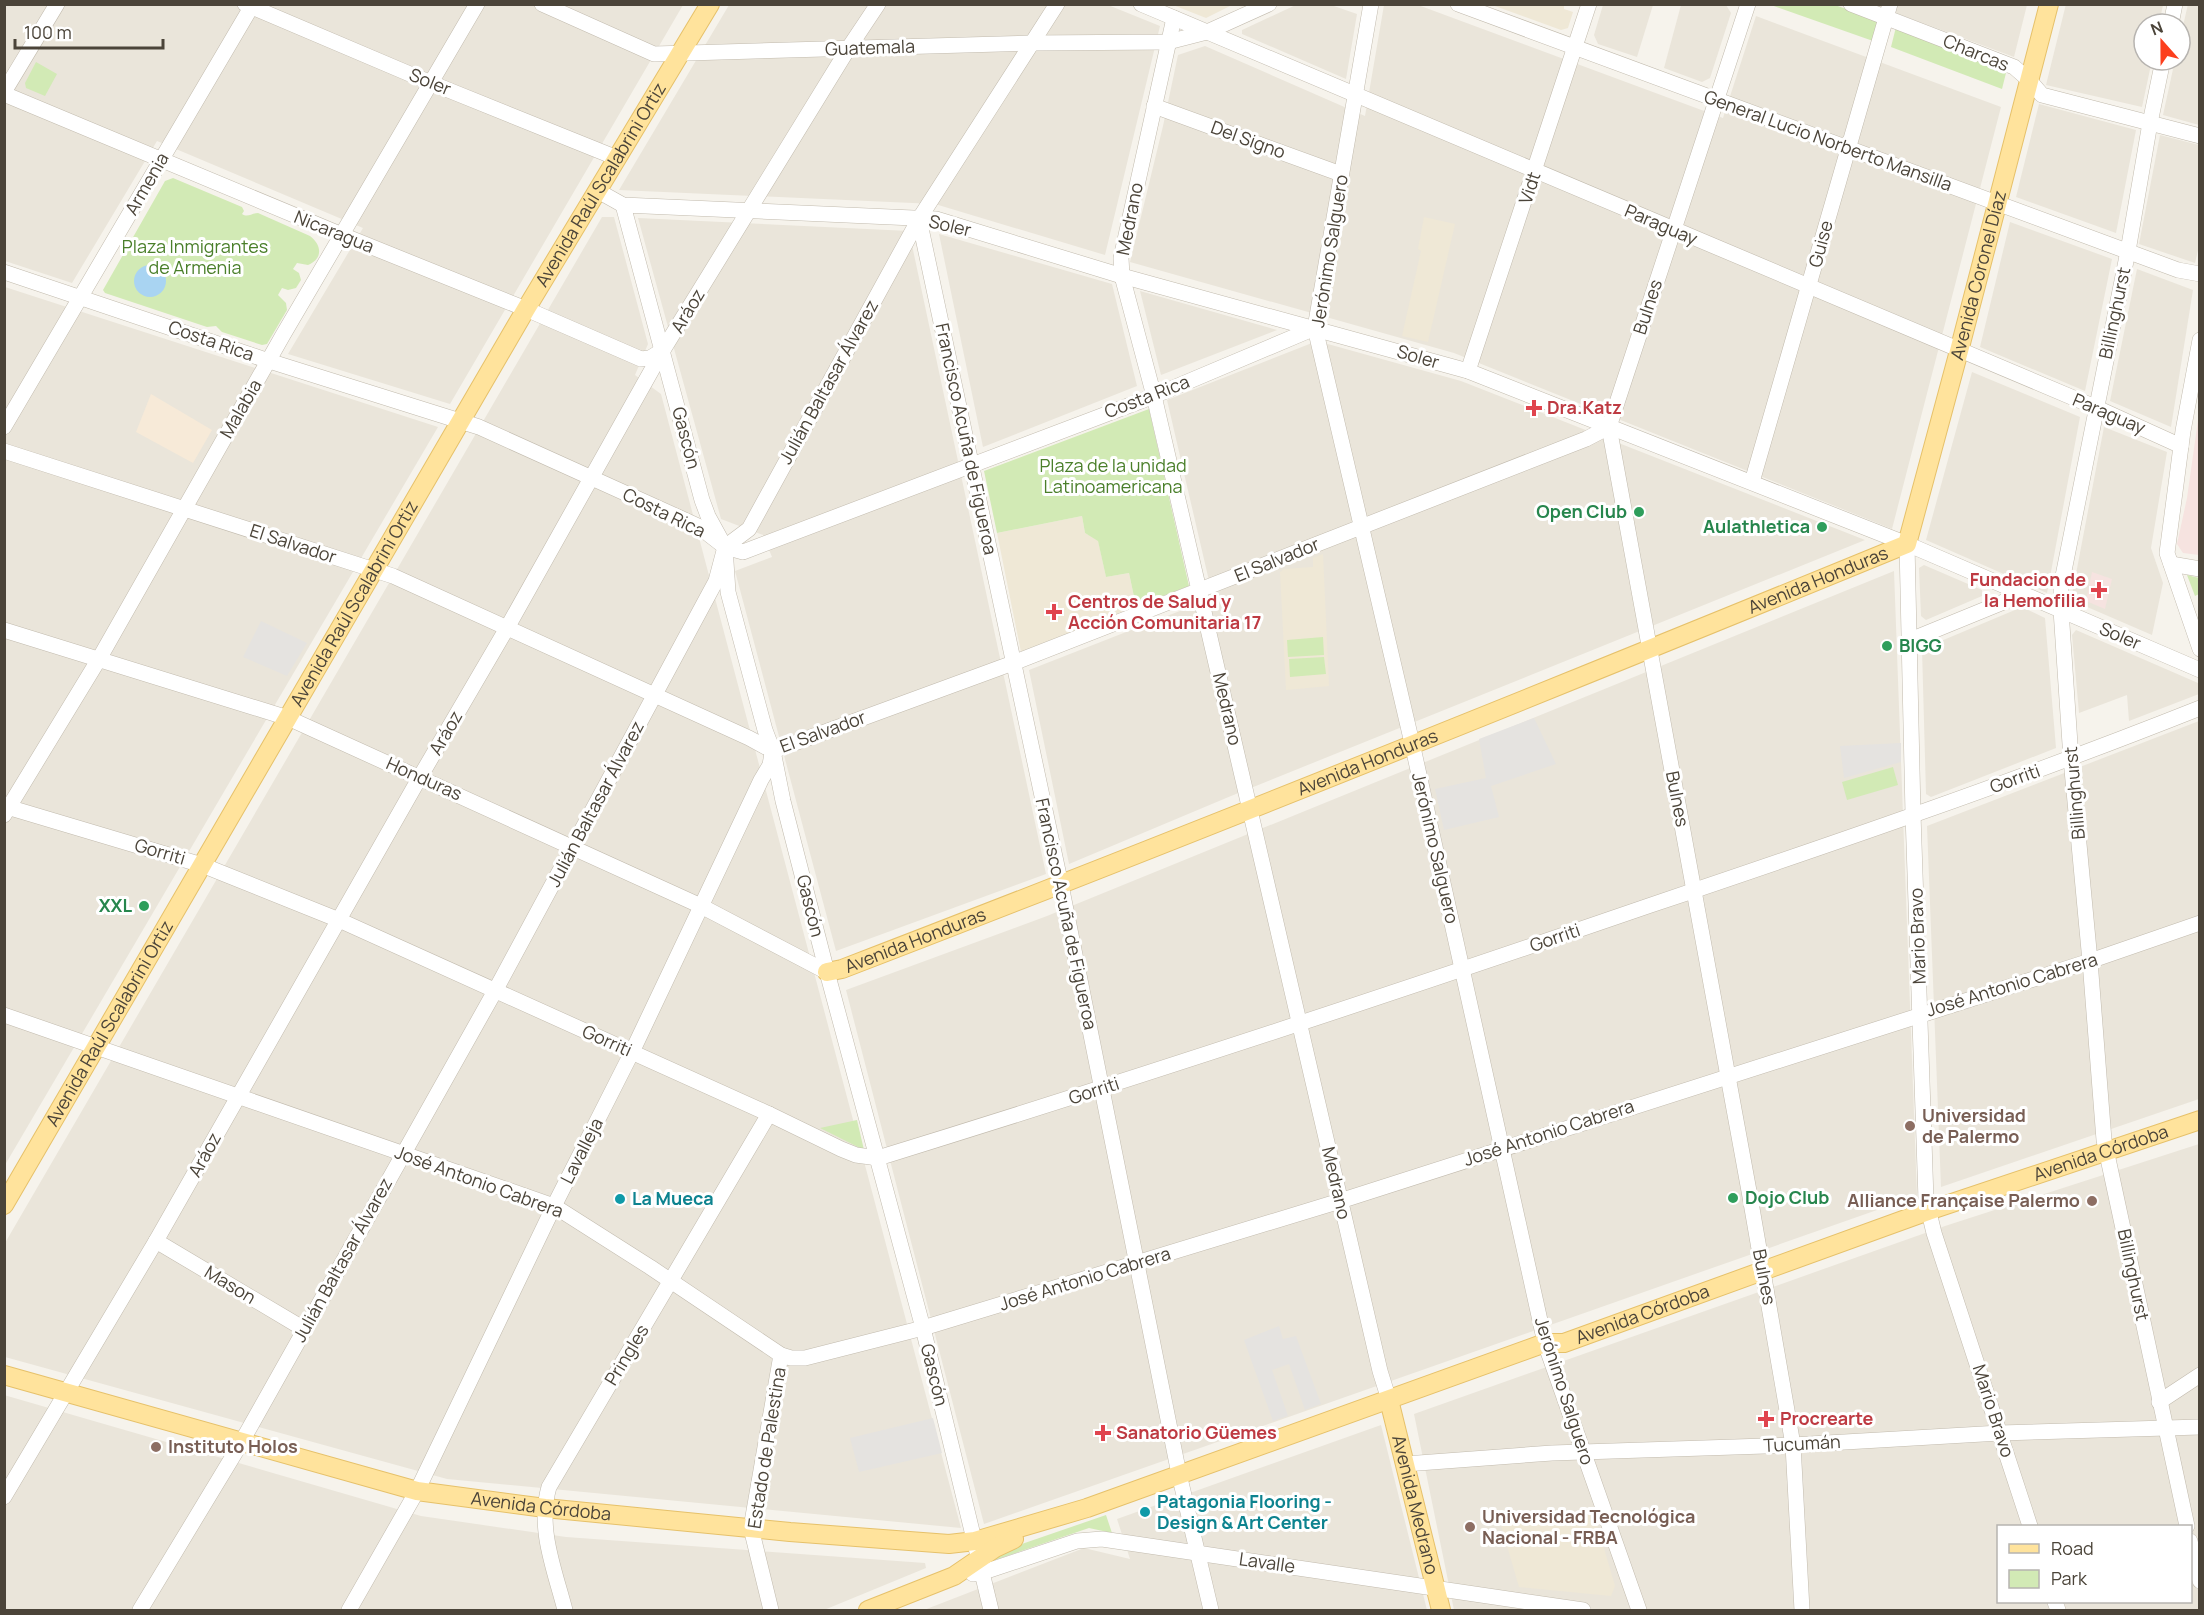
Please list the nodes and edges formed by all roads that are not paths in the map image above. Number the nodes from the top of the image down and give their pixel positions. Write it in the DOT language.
graph roads {
  1 [pos="57,4"];
  2 [pos="477,4"];
  3 [pos="542,4"];
  4 [pos="710,4"];
  5 [pos="878,4"];
  6 [pos="1057,4"];
  7 [pos="1141,4"];
  8 [pos="1269,4"];
  9 [pos="1371,4"];
  10 [pos="1458,4"];
  11 [pos="1589,4"];
  12 [pos="1748,4"];
  13 [pos="1851,4"];
  14 [pos="2049,4"];
  15 [pos="250,6"];
  16 [pos="1888,11"];
  17 [pos="1174,18"];
  18 [pos="1207,32"];
  19 [pos="1168,42"];
  20 [pos="1032,43"];
  21 [pos="1575,48"];
  22 [pos="848,49"];
  23 [pos="680,53"];
  24 [pos="2161,72"];
  25 [pos="2029,80"];
  26 [pos="431,83"];
  27 [pos="4,93"];
  28 [pos="1356,96"];
  29 [pos="1715,100"];
  30 [pos="1154,106"];
  31 [pos="2150,123"];
  32 [pos="2199,135"];
  33 [pos="1847,148"];
  34 [pos="617,158"];
  35 [pos="162,160"];
  36 [pos="1535,172"];
  37 [pos="1341,174"];
  38 [pos="598,191"];
  39 [pos="1997,203"];
  40 [pos="623,205"];
  41 [pos="749,211"];
  42 [pos="919,219"];
  43 [pos="1674,230"];
  44 [pos="342,235"];
  45 [pos="2128,251"];
  46 [pos="4,272"];
  47 [pos="2199,274"];
  48 [pos="1122,276"];
  49 [pos="1809,288"];
  50 [pos="81,297"];
  51 [pos="526,309"];
  52 [pos="1315,328"];
  53 [pos="2199,340"];
  54 [pos="663,350"];
  55 [pos="1959,351"];
  56 [pos="269,361"];
  57 [pos="1468,371"];
  58 [pos="1154,396"];
  59 [pos="2096,407"];
  60 [pos="462,422"];
  61 [pos="4,427"];
  62 [pos="1609,427"];
  63 [pos="2181,446"];
  64 [pos="4,451"];
  65 [pos="971,465"];
  66 [pos="592,478"];
  67 [pos="1752,482"];
  68 [pos="184,508"];
  69 [pos="1362,526"];
  70 [pos="1906,544"];
  71 [pos="725,547"];
  72 [pos="2171,564"];
  73 [pos="2199,569"];
  74 [pos="373,570"];
  75 [pos="1200,591"];
  76 [pos="2023,594"];
  77 [pos="2061,610"];
  78 [pos="507,628"];
  79 [pos="4,630"];
  80 [pos="1908,641"];
  81 [pos="1648,650"];
  82 [pos="2199,650"];
  83 [pos="99,659"];
  84 [pos="1013,663"];
  85 [pos="2199,670"];
  86 [pos="654,696"];
  87 [pos="2199,708"];
  88 [pos="288,718"];
  89 [pos="1412,743"];
  90 [pos="773,751"];
  91 [pos="2071,759"];
  92 [pos="420,777"];
  93 [pos="6,809"];
  94 [pos="1250,809"];
  95 [pos="1913,816"];
  96 [pos="573,847"];
  97 [pos="202,865"];
  98 [pos="1061,885"];
  99 [pos="1694,891"];
  100 [pos="700,906"];
  101 [pos="339,920"];
  102 [pos="2199,923"];
  103 [pos="2090,961"];
  104 [pos="1463,970"];
  105 [pos="827,972"];
  106 [pos="495,991"];
  107 [pos="1921,1013"];
  108 [pos="4,1015"];
  109 [pos="1298,1023"];
  110 [pos="96,1047"];
  111 [pos="632,1052"];
  112 [pos="1728,1076"];
  113 [pos="1102,1089"];
  114 [pos="238,1096"];
  115 [pos="769,1114"];
  116 [pos="2199,1120"];
  117 [pos="1502,1148"];
  118 [pos="2106,1152"];
  119 [pos="403,1153"];
  120 [pos="878,1158"];
  121 [pos="1340,1201"];
  122 [pos="4,1205"];
  123 [pos="554,1206"];
  124 [pos="1928,1211"];
  125 [pos="156,1241"];
  126 [pos="1137,1263"];
  127 [pos="1763,1270"];
  128 [pos="671,1281"];
  129 [pos="923,1328"];
  130 [pos="304,1329"];
  131 [pos="1545,1343"];
  132 [pos="781,1355"];
  133 [pos="4,1375"];
  134 [pos="2199,1375"];
  135 [pos="65,1393"];
  136 [pos="1389,1400"];
  137 [pos="2159,1402"];
  138 [pos="2199,1427"];
  139 [pos="2165,1428"];
  140 [pos="2000,1433"];
  141 [pos="241,1443"];
  142 [pos="1793,1445"];
  143 [pos="1583,1452"];
  144 [pos="1405,1464"];
  145 [pos="1179,1474"];
  146 [pos="417,1491"];
  147 [pos="4,1497"];
  148 [pos="545,1508"];
  149 [pos="2030,1525"];
  150 [pos="2187,1525"];
  151 [pos="751,1528"];
  152 [pos="2192,1550"];
  153 [pos="1197,1552"];
  154 [pos="978,1557"];
  155 [pos="2199,1581"];
  156 [pos="1436,1587"];
  157 [pos="140,1611"];
  158 [pos="349,1611"];
  159 [pos="565,1611"];
  160 [pos="771,1611"];
  161 [pos="868,1611"];
  162 [pos="991,1611"];
  163 [pos="1211,1611"];
  164 [pos="1441,1611"];
  165 [pos="1583,1611"];
  166 [pos="1639,1611"];
  167 [pos="1802,1611"];
  1 -- 27 [label="street"];
  2 -- 26 [label="street, Malabia"];
  3 -- 23 [label="street, Guatemala"];
  4 -- 23 [label="main road, Avenida Raúl Scalabrini Ortiz"];
  5 -- 22 [label="street, Aráoz"];
  6 -- 20 [label="street, Julián Baltasar Álvarez"];
  7 -- 17 [label="street, Paraguay"];
  8 -- 18 [label="street"];
  9 -- 28 [label="street, Jerónimo Salguero"];
  10 -- 21 [label="street, General Lucio Norberto Mansilla"];
  11 -- 21 [label="street, Vidt"];
  12 -- 29 [label="street, Bulnes"];
  13 -- 16 [label="street, Charcas"];
  14 -- 25 [label="main road, Avenida Coronel Díaz"];
  15 -- 26 [label="street, Soler"];
  15 -- 35 [label="street, Armenia"];
  16 -- 25 [label="street, Charcas"];
  16 -- 33 [label="street, Guise"];
  17 -- 18 [label="street, Paraguay"];
  17 -- 19 [label="street, Medrano"];
  18 -- 19 [label="street, Guatemala"];
  18 -- 28 [label="street, Paraguay"];
  19 -- 20 [label="street, Guatemala"];
  19 -- 30 [label="street, Medrano"];
  20 -- 22 [label="street, Guatemala"];
  20 -- 42 [label="street, Julián Baltasar Álvarez"];
  21 -- 29 [label="street, General Lucio Norberto Mansilla"];
  21 -- 36 [label="street, Vidt"];
  22 -- 23 [label="street, Guatemala"];
  22 -- 41 [label="street, Aráoz"];
  23 -- 34 [label="main road, Avenida Raúl Scalabrini Ortiz"];
  24 -- 31 [label="street, Billinghurst"];
  25 -- 31 [label="street, Charcas"];
  25 -- 39 [label="main road, Avenida Coronel Díaz"];
  26 -- 34 [label="street, Soler"];
  26 -- 44 [label="street, Malabia"];
  27 -- 35 [label="street, Nicaragua"];
  28 -- 36 [label="street, Paraguay"];
  28 -- 37 [label="street, Jerónimo Salguero"];
  29 -- 33 [label="street, General Lucio Norberto Mansilla"];
  29 -- 43 [label="street, Bulnes"];
  30 -- 37 [label="street, Del Signo"];
  30 -- 48 [label="street, Medrano"];
  31 -- 32 [label="street, Charcas"];
  31 -- 45 [label="street, Billinghurst"];
  33 -- 39 [label="street, General Lucio Norberto Mansilla"];
  33 -- 49 [label="street, Guise"];
  34 -- 38 [label="main road, Avenida Raúl Scalabrini Ortiz"];
  35 -- 44 [label="street, Nicaragua"];
  35 -- 50 [label="street, Armenia"];
  36 -- 43 [label="street, Paraguay"];
  36 -- 57 [label="street, Vidt"];
  37 -- 52 [label="street, Jerónimo Salguero"];
  38 -- 40 [label="street, Soler"];
  38 -- 51 [label="main road, Avenida Raúl Scalabrini Ortiz"];
  39 -- 45 [label="street, General Lucio Norberto Mansilla"];
  39 -- 55 [label="main road, Avenida Coronel Díaz"];
  40 -- 41 [label="street, Soler"];
  40 -- 54 [label="street, Gascón"];
  41 -- 42 [label="street, Soler"];
  41 -- 54 [label="street, Aráoz"];
  42 -- 48 [label="street, Soler"];
  42 -- 65 [label="street, Francisco Acuña de Figueroa"];
  42 -- 71 [label="street, Julián Baltasar Álvarez"];
  43 -- 49 [label="street, Paraguay"];
  43 -- 62 [label="street, Bulnes"];
  44 -- 51 [label="street, Nicaragua"];
  44 -- 56 [label="street, Malabia"];
  45 -- 47 [label="street, General Lucio Norberto Mansilla"];
  45 -- 59 [label="street, Billinghurst"];
  46 -- 50 [label="street, Costa Rica"];
  48 -- 52 [label="street, Soler"];
  48 -- 58 [label="street, Medrano"];
  49 -- 55 [label="street, Paraguay"];
  49 -- 67 [label="street, Guise"];
  50 -- 56 [label="street, Costa Rica"];
  50 -- 61 [label="street, Armenia"];
  51 -- 54 [label="street, Nicaragua"];
  51 -- 60 [label="main road, Avenida Raúl Scalabrini Ortiz"];
  52 -- 57 [label="street, Soler"];
  52 -- 58 [label="street, Costa Rica"];
  52 -- 69 [label="street, Jerónimo Salguero"];
  53 -- 63 [label="street"];
  54 -- 66 [label="street, Aráoz"];
  54 -- 71 [label="street, Gascón"];
  55 -- 59 [label="street, Paraguay"];
  55 -- 70 [label="main road, Avenida Coronel Díaz"];
  56 -- 60 [label="street, Costa Rica"];
  56 -- 68 [label="street, Malabia"];
  57 -- 62 [label="street, Soler"];
  58 -- 65 [label="street, Costa Rica"];
  58 -- 75 [label="street, Medrano"];
  59 -- 63 [label="street, Paraguay"];
  59 -- 77 [label="street, Billinghurst"];
  60 -- 66 [label="street, Costa Rica"];
  60 -- 74 [label="main road, Avenida Raúl Scalabrini Ortiz"];
  62 -- 67 [label="street, Soler"];
  62 -- 69 [label="street, El Salvador"];
  62 -- 81 [label="street, Bulnes"];
  63 -- 72 [label="street"];
  64 -- 68 [label="street, El Salvador"];
  65 -- 71 [label="street, Costa Rica"];
  65 -- 84 [label="street, Francisco Acuña de Figueroa"];
  66 -- 71 [label="street, Costa Rica"];
  66 -- 78 [label="street, Aráoz"];
  67 -- 70 [label="street, Soler"];
  68 -- 74 [label="street, El Salvador"];
  68 -- 83 [label="street, Malabia"];
  69 -- 75 [label="street, El Salvador"];
  69 -- 89 [label="street, Jerónimo Salguero"];
  70 -- 76 [label="street, Soler"];
  70 -- 80 [label="street, Mario Bravo"];
  70 -- 81 [label="main road, Avenida Honduras"];
  71 -- 86 [label="street, Julián Baltasar Álvarez"];
  71 -- 90 [label="street, Gascón"];
  72 -- 73 [label="street"];
  72 -- 82 [label="street"];
  74 -- 78 [label="street, El Salvador"];
  74 -- 88 [label="main road, Avenida Raúl Scalabrini Ortiz"];
  75 -- 84 [label="street, El Salvador"];
  75 -- 94 [label="street, Medrano"];
  76 -- 77 [label="street, Soler"];
  76 -- 80 [label="street"];
  77 -- 85 [label="street, Soler"];
  77 -- 91 [label="street, Billinghurst"];
  78 -- 86 [label="street, El Salvador"];
  78 -- 92 [label="street, Aráoz"];
  79 -- 83 [label="street, Honduras"];
  80 -- 95 [label="street, Mario Bravo"];
  81 -- 89 [label="main road, Avenida Honduras"];
  81 -- 99 [label="street, Bulnes"];
  83 -- 88 [label="street, Honduras"];
  83 -- 93 [label="street, Malabia"];
  84 -- 90 [label="street, El Salvador"];
  84 -- 98 [label="street, Francisco Acuña de Figueroa"];
  86 -- 90 [label="street, El Salvador"];
  86 -- 96 [label="street, Julián Baltasar Álvarez"];
  87 -- 91 [label="street, Gorriti"];
  88 -- 92 [label="street, Honduras"];
  88 -- 97 [label="main road, Avenida Raúl Scalabrini Ortiz"];
  89 -- 94 [label="main road, Avenida Honduras"];
  89 -- 104 [label="street, Jerónimo Salguero"];
  90 -- 100 [label="street, Lavalleja"];
  90 -- 105 [label="street, Gascón"];
  91 -- 95 [label="street, Gorriti"];
  91 -- 103 [label="street, Billinghurst"];
  92 -- 96 [label="street, Honduras"];
  92 -- 101 [label="street, Aráoz"];
  93 -- 97 [label="street, Gorriti"];
  94 -- 98 [label="main road, Avenida Honduras"];
  94 -- 109 [label="street, Medrano"];
  95 -- 99 [label="street, Gorriti"];
  95 -- 107 [label="street, Mario Bravo"];
  96 -- 100 [label="street, Honduras"];
  96 -- 106 [label="street, Julián Baltasar Álvarez"];
  97 -- 101 [label="street, Gorriti"];
  97 -- 110 [label="main road, Avenida Raúl Scalabrini Ortiz"];
  98 -- 105 [label="main road, Avenida Honduras"];
  98 -- 113 [label="street, Francisco Acuña de Figueroa"];
  99 -- 104 [label="street, Gorriti"];
  99 -- 112 [label="street, Bulnes"];
  100 -- 105 [label="street, Honduras"];
  100 -- 111 [label="street, Lavalleja"];
  101 -- 106 [label="street, Gorriti"];
  101 -- 114 [label="street, Aráoz"];
  102 -- 103 [label="street, José Antonio Cabrera"];
  103 -- 107 [label="street, José Antonio Cabrera"];
  103 -- 118 [label="street, Billinghurst"];
  104 -- 109 [label="street, Gorriti"];
  104 -- 117 [label="street, Jerónimo Salguero"];
  105 -- 120 [label="street, Gascón"];
  106 -- 111 [label="street, Gorriti"];
  106 -- 119 [label="street, Julián Baltasar Álvarez"];
  107 -- 112 [label="street, José Antonio Cabrera"];
  107 -- 124 [label="street, Mario Bravo"];
  108 -- 110 [label="street, José Antonio Cabrera"];
  109 -- 113 [label="street, Gorriti"];
  109 -- 121 [label="street, Medrano"];
  110 -- 114 [label="street, José Antonio Cabrera"];
  110 -- 122 [label="main road, Avenida Raúl Scalabrini Ortiz"];
  111 -- 115 [label="street, Gorriti"];
  111 -- 123 [label="street, Lavalleja"];
  112 -- 117 [label="street, José Antonio Cabrera"];
  112 -- 127 [label="street, Bulnes"];
  113 -- 120 [label="street, Gorriti"];
  113 -- 126 [label="street, Francisco Acuña de Figueroa"];
  114 -- 119 [label="street, José Antonio Cabrera"];
  114 -- 125 [label="street, Aráoz"];
  115 -- 120 [label="street, Gorriti"];
  115 -- 128 [label="street, Pringles"];
  116 -- 118 [label="main road, Avenida Córdoba"];
  117 -- 121 [label="street, José Antonio Cabrera"];
  117 -- 131 [label="street, Jerónimo Salguero"];
  118 -- 124 [label="main road, Avenida Córdoba"];
  118 -- 137 [label="street, Billinghurst"];
  119 -- 123 [label="street, José Antonio Cabrera"];
  119 -- 130 [label="street, Julián Baltasar Álvarez"];
  120 -- 129 [label="street, Gascón"];
  121 -- 126 [label="street, José Antonio Cabrera"];
  121 -- 136 [label="street, Medrano"];
  123 -- 128 [label="street, José Antonio Cabrera"];
  123 -- 146 [label="street, Lavalleja"];
  124 -- 127 [label="main road, Avenida Córdoba"];
  124 -- 140 [label="street, Mario Bravo"];
  125 -- 130 [label="street, Mason"];
  125 -- 135 [label="street, Aráoz"];
  126 -- 129 [label="street, José Antonio Cabrera"];
  126 -- 145 [label="street, Francisco Acuña de Figueroa"];
  127 -- 131 [label="main road, Avenida Córdoba"];
  127 -- 142 [label="street, Bulnes"];
  128 -- 132 [label="street, José Antonio Cabrera"];
  128 -- 148 [label="street, Pringles"];
  129 -- 132 [label="street, José Antonio Cabrera"];
  129 -- 154 [label="street, Gascón"];
  130 -- 141 [label="street, Julián Baltasar Álvarez"];
  131 -- 136 [label="main road, Avenida Córdoba"];
  131 -- 143 [label="street, Jerónimo Salguero"];
  132 -- 151 [label="street, Estado de Palestina"];
  133 -- 135 [label="main road, Avenida Córdoba"];
  134 -- 137 [label="street"];
  135 -- 141 [label="main road, Avenida Córdoba"];
  135 -- 147 [label="street, Aráoz"];
  136 -- 144 [label="main road, Avenida Medrano"];
  136 -- 145 [label="main road, Avenida Córdoba"];
  137 -- 139 [label="street, Billinghurst"];
  138 -- 139 [label="street, Tucumán"];
  139 -- 140 [label="street, Tucumán"];
  139 -- 150 [label="street, Billinghurst"];
  140 -- 142 [label="street, Tucumán"];
  140 -- 149 [label="street, Mario Bravo"];
  141 -- 146 [label="main road, Avenida Córdoba"];
  141 -- 157 [label="street, Julián Baltasar Álvarez"];
  142 -- 143 [label="street, Tucumán"];
  142 -- 167 [label="street, Bulnes"];
  143 -- 144 [label="street, Tucumán"];
  143 -- 166 [label="street, Jerónimo Salguero"];
  144 -- 156 [label="main road, Avenida Medrano"];
  145 -- 153 [label="street, Francisco Acuña de Figueroa"];
  145 -- 154 [label="main road, Avenida Córdoba"];
  146 -- 148 [label="main road, Avenida Córdoba"];
  146 -- 158 [label="street, Lavalleja"];
  148 -- 151 [label="main road, Avenida Córdoba"];
  148 -- 159 [label="street, Pringles"];
  151 -- 154 [label="main road, Avenida Córdoba"];
  151 -- 160 [label="street, Estado de Palestina"];
  152 -- 155 [label="street"];
  153 -- 154 [label="street, Lavalle"];
  153 -- 156 [label="street, Lavalle"];
  153 -- 163 [label="street, Francisco Acuña de Figueroa"];
  154 -- 161 [label="main road"];
  154 -- 162 [label="street, Gascón"];
  156 -- 164 [label="main road, Avenida Medrano"];
  156 -- 165 [label="street, Lavalle"];
}
